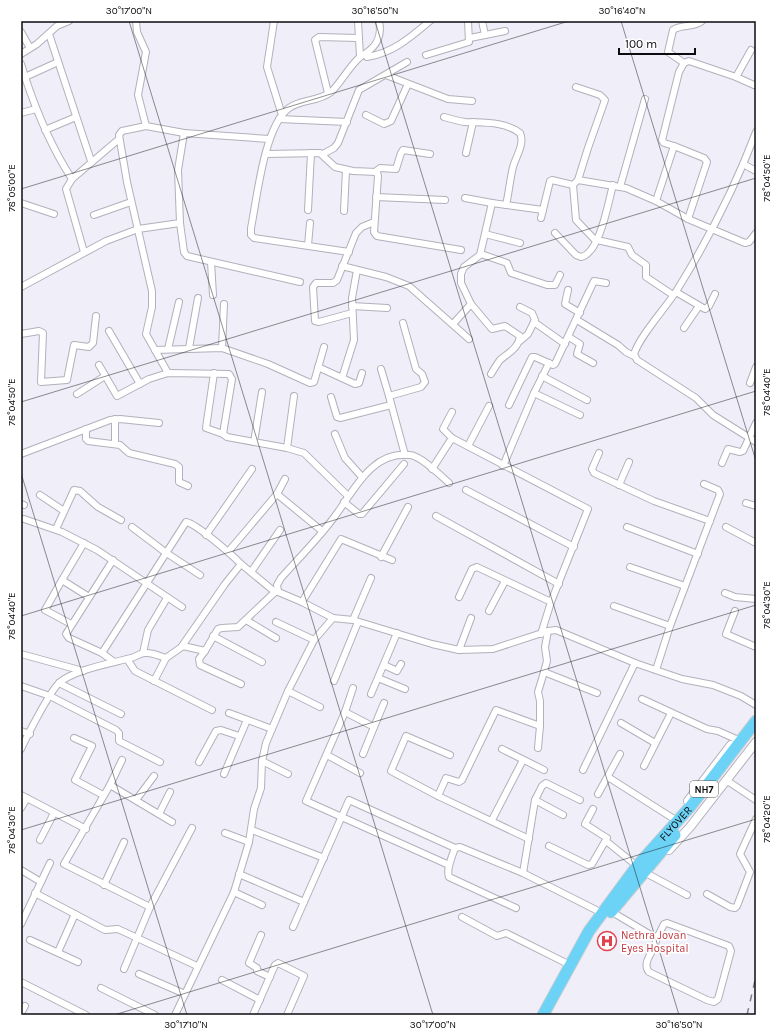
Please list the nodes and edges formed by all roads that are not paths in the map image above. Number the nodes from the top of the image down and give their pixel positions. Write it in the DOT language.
graph roads {
  1 [pos="69,21"];
  2 [pos="136,21"];
  3 [pos="274,21"];
  4 [pos="358,21"];
  5 [pos="379,21"];
  6 [pos="430,21"];
  7 [pos="468,21"];
  8 [pos="482,21"];
  9 [pos="702,21"];
  10 [pos="505,31"];
  11 [pos="21,32"];
  12 [pos="49,34"];
  13 [pos="485,34"];
  14 [pos="358,38"];
  15 [pos="470,38"];
  16 [pos="30,48"];
  17 [pos="751,50"];
  18 [pos="21,54"];
  19 [pos="363,55"];
  20 [pos="426,55"];
  21 [pos="58,62"];
  22 [pos="408,62"];
  23 [pos="684,63"];
  24 [pos="21,64"];
  25 [pos="386,75"];
  26 [pos="26,77"];
  27 [pos="736,77"];
  28 [pos="408,84"];
  29 [pos="754,85"];
  30 [pos="576,87"];
  31 [pos="328,93"];
  32 [pos="645,99"];
  33 [pos="472,101"];
  34 [pos="36,109"];
  35 [pos="21,113"];
  36 [pos="366,115"];
  37 [pos="76,117"];
  38 [pos="280,117"];
  39 [pos="444,117"];
  40 [pos="347,122"];
  41 [pos="473,122"];
  42 [pos="146,126"];
  43 [pos="45,130"];
  44 [pos="184,132"];
  45 [pos="756,132"];
  46 [pos="119,139"];
  47 [pos="269,140"];
  48 [pos="674,146"];
  49 [pos="311,153"];
  50 [pos="466,153"];
  51 [pos="266,154"];
  52 [pos="323,154"];
  53 [pos="430,154"];
  54 [pos="91,161"];
  55 [pos="743,164"];
  56 [pos="346,170"];
  57 [pos="756,171"];
  58 [pos="375,172"];
  59 [pos="72,179"];
  60 [pos="578,180"];
  61 [pos="573,185"];
  62 [pos="616,186"];
  63 [pos="376,197"];
  64 [pos="466,198"];
  65 [pos="445,200"];
  66 [pos="656,201"];
  67 [pos="132,202"];
  68 [pos="21,203"];
  69 [pos="492,203"];
  70 [pos="506,205"];
  71 [pos="308,210"];
  72 [pos="543,210"];
  73 [pos="344,212"];
  74 [pos="54,214"];
  75 [pos="94,215"];
  76 [pos="541,218"];
  77 [pos="688,219"];
  78 [pos="374,222"];
  79 [pos="180,223"];
  80 [pos="310,223"];
  81 [pos="138,229"];
  82 [pos="712,229"];
  83 [pos="555,233"];
  84 [pos="485,234"];
  85 [pos="756,234"];
  86 [pos="597,241"];
  87 [pos="520,243"];
  88 [pos="308,246"];
  89 [pos="461,250"];
  90 [pos="84,252"];
  91 [pos="349,252"];
  92 [pos="480,254"];
  93 [pos="211,262"];
  94 [pos="342,266"];
  95 [pos="357,270"];
  96 [pos="560,275"];
  97 [pos="300,282"];
  98 [pos="606,283"];
  99 [pos="21,287"];
  100 [pos="568,290"];
  101 [pos="675,294"];
  102 [pos="714,294"];
  103 [pos="213,295"];
  104 [pos="198,298"];
  105 [pos="179,302"];
  106 [pos="224,304"];
  107 [pos="472,304"];
  108 [pos="352,306"];
  109 [pos="699,306"];
  110 [pos="520,307"];
  111 [pos="387,308"];
  112 [pos="580,313"];
  113 [pos="352,314"];
  114 [pos="96,316"];
  115 [pos="577,320"];
  116 [pos="534,322"];
  117 [pos="403,323"];
  118 [pos="453,324"];
  119 [pos="684,328"];
  120 [pos="109,331"];
  121 [pos="21,334"];
  122 [pos="569,337"];
  123 [pos="469,339"];
  124 [pos="520,341"];
  125 [pos="565,344"];
  126 [pos="324,347"];
  127 [pos="189,348"];
  128 [pos="222,348"];
  129 [pos="168,349"];
  130 [pos="155,350"];
  131 [pos="634,356"];
  132 [pos="549,363"];
  133 [pos="593,363"];
  134 [pos="99,365"];
  135 [pos="318,367"];
  136 [pos="756,367"];
  137 [pos="381,369"];
  138 [pos="168,373"];
  139 [pos="214,373"];
  140 [pos="362,373"];
  141 [pos="491,374"];
  142 [pos="106,376"];
  143 [pos="542,376"];
  144 [pos="342,378"];
  145 [pos="750,383"];
  146 [pos="140,384"];
  147 [pos="262,392"];
  148 [pos="534,393"];
  149 [pos="77,394"];
  150 [pos="294,396"];
  151 [pos="389,396"];
  152 [pos="331,397"];
  153 [pos="587,400"];
  154 [pos="391,405"];
  155 [pos="509,405"];
  156 [pos="489,406"];
  157 [pos="452,412"];
  158 [pos="580,415"];
  159 [pos="115,419"];
  160 [pos="158,423"];
  161 [pos="756,423"];
  162 [pos="86,429"];
  163 [pos="223,434"];
  164 [pos="335,434"];
  165 [pos="452,438"];
  166 [pos="749,438"];
  167 [pos="254,442"];
  168 [pos="756,442"];
  169 [pos="115,444"];
  170 [pos="468,446"];
  171 [pos="287,448"];
  172 [pos="599,453"];
  173 [pos="21,454"];
  174 [pos="405,455"];
  175 [pos="629,462"];
  176 [pos="722,463"];
  177 [pos="404,464"];
  178 [pos="503,466"];
  179 [pos="252,469"];
  180 [pos="432,469"];
  181 [pos="362,477"];
  182 [pos="286,479"];
  183 [pos="449,483"];
  184 [pos="704,484"];
  185 [pos="620,485"];
  186 [pos="188,486"];
  187 [pos="466,490"];
  188 [pos="277,494"];
  189 [pos="40,495"];
  190 [pos="348,496"];
  191 [pos="344,502"];
  192 [pos="746,503"];
  193 [pos="756,506"];
  194 [pos="408,507"];
  195 [pos="64,511"];
  196 [pos="436,516"];
  197 [pos="24,519"];
  198 [pos="121,520"];
  199 [pos="710,521"];
  200 [pos="132,527"];
  201 [pos="627,527"];
  202 [pos="726,527"];
  203 [pos="56,529"];
  204 [pos="280,530"];
  205 [pos="322,531"];
  206 [pos="206,535"];
  207 [pos="84,543"];
  208 [pos="756,543"];
  209 [pos="574,547"];
  210 [pos="165,552"];
  211 [pos="228,552"];
  212 [pos="698,554"];
  213 [pos="381,556"];
  214 [pos="113,560"];
  215 [pos="392,560"];
  216 [pos="241,564"];
  217 [pos="630,567"];
  218 [pos="251,572"];
  219 [pos="200,575"];
  220 [pos="371,578"];
  221 [pos="62,580"];
  222 [pos="505,581"];
  223 [pos="145,584"];
  224 [pos="559,584"];
  225 [pos="685,586"];
  226 [pos="276,592"];
  227 [pos="725,593"];
  228 [pos="88,596"];
  229 [pos="459,597"];
  230 [pos="167,598"];
  231 [pos="756,599"];
  232 [pos="302,602"];
  233 [pos="551,602"];
  234 [pos="614,606"];
  235 [pos="182,607"];
  236 [pos="490,611"];
  237 [pos="735,611"];
  238 [pos="333,618"];
  239 [pos="471,618"];
  240 [pos="246,620"];
  241 [pos="356,621"];
  242 [pos="276,622"];
  243 [pos="71,624"];
  244 [pos="670,626"];
  245 [pos="548,631"];
  246 [pos="397,632"];
  247 [pos="541,634"];
  248 [pos="213,636"];
  249 [pos="276,638"];
  250 [pos="314,640"];
  251 [pos="182,646"];
  252 [pos="756,647"];
  253 [pos="459,650"];
  254 [pos="205,651"];
  255 [pos="102,653"];
  256 [pos="144,653"];
  257 [pos="21,654"];
  258 [pos="166,658"];
  259 [pos="127,659"];
  260 [pos="114,662"];
  261 [pos="262,662"];
  262 [pos="635,663"];
  263 [pos="401,664"];
  264 [pos="384,665"];
  265 [pos="656,670"];
  266 [pos="84,672"];
  267 [pos="544,672"];
  268 [pos="378,678"];
  269 [pos="334,680"];
  270 [pos="154,681"];
  271 [pos="59,683"];
  272 [pos="241,684"];
  273 [pos="21,686"];
  274 [pos="354,688"];
  275 [pos="405,688"];
  276 [pos="288,691"];
  277 [pos="598,692"];
  278 [pos="372,694"];
  279 [pos="50,696"];
  280 [pos="642,700"];
  281 [pos="384,703"];
  282 [pos="756,705"];
  283 [pos="320,707"];
  284 [pos="212,710"];
  285 [pos="345,712"];
  286 [pos="229,713"];
  287 [pos="671,713"];
  288 [pos="121,714"];
  289 [pos="756,714"];
  290 [pos="247,720"];
  291 [pos="756,721"];
  292 [pos="621,723"];
  293 [pos="540,726"];
  294 [pos="374,728"];
  295 [pos="272,729"];
  296 [pos="21,731"];
  297 [pos="756,732"];
  298 [pos="30,734"];
  299 [pos="239,736"];
  300 [pos="74,738"];
  301 [pos="736,739"];
  302 [pos="756,742"];
  303 [pos="656,743"];
  304 [pos="538,748"];
  305 [pos="21,749"];
  306 [pos="502,749"];
  307 [pos="363,754"];
  308 [pos="620,754"];
  309 [pos="327,755"];
  310 [pos="450,755"];
  311 [pos="122,760"];
  312 [pos="523,760"];
  313 [pos="262,761"];
  314 [pos="160,762"];
  315 [pos="199,762"];
  316 [pos="644,766"];
  317 [pos="544,770"];
  318 [pos="583,770"];
  319 [pos="360,773"];
  320 [pos="224,774"];
  321 [pos="288,774"];
  322 [pos="154,776"];
  323 [pos="608,778"];
  324 [pos="726,780"];
  325 [pos="110,785"];
  326 [pos="170,792"];
  327 [pos="598,794"];
  328 [pos="103,795"];
  329 [pos="24,796"];
  330 [pos="438,796"];
  331 [pos="136,800"];
  332 [pos="535,800"];
  333 [pos="580,800"];
  334 [pos="756,800"];
  335 [pos="21,808"];
  336 [pos="593,809"];
  337 [pos="54,813"];
  338 [pos="159,814"];
  339 [pos="563,815"];
  340 [pos="341,818"];
  341 [pos="674,819"];
  342 [pos="756,819"];
  343 [pos="492,820"];
  344 [pos="172,822"];
  345 [pos="192,828"];
  346 [pos="86,829"];
  347 [pos="252,830"];
  348 [pos="225,833"];
  349 [pos="529,839"];
  350 [pos="40,840"];
  351 [pos="606,841"];
  352 [pos="124,842"];
  353 [pos="249,842"];
  354 [pos="549,846"];
  355 [pos="455,848"];
  356 [pos="652,856"];
  357 [pos="324,858"];
  358 [pos="50,863"];
  359 [pos="449,865"];
  360 [pos="641,869"];
  361 [pos="21,870"];
  362 [pos="524,873"];
  363 [pos="239,874"];
  364 [pos="41,882"];
  365 [pos="104,885"];
  366 [pos="234,892"];
  367 [pos="35,893"];
  368 [pos="687,894"];
  369 [pos="707,894"];
  370 [pos="304,902"];
  371 [pos="262,905"];
  372 [pos="150,907"];
  373 [pos="516,908"];
  374 [pos="607,912"];
  375 [pos="75,914"];
  376 [pos="462,917"];
  377 [pos="21,924"];
  378 [pos="293,927"];
  379 [pos="261,935"];
  380 [pos="136,938"];
  381 [pos="30,940"];
  382 [pos="656,940"];
  383 [pos="58,952"];
  384 [pos="78,962"];
  385 [pos="570,965"];
  386 [pos="197,966"];
  387 [pos="124,969"];
  388 [pos="139,974"];
  389 [pos="270,977"];
  390 [pos="222,980"];
  391 [pos="21,982"];
  392 [pos="101,988"];
  393 [pos="185,994"];
  394 [pos="260,1000"];
  395 [pos="25,1006"];
  396 [pos="21,1013"];
  397 [pos="86,1015"];
  398 [pos="155,1015"];
  399 [pos="176,1015"];
  400 [pos="253,1015"];
  401 [pos="287,1015"];
  402 [pos="543,1015"];
  403 [pos="552,1015"];
  1 -- 12 [label="street"];
  2 -- 42 [label="street"];
  3 -- 38 [label="street"];
  4 -- 14 [label="street"];
  5 -- 19 [label="street"];
  6 -- 19 [label="street"];
  7 -- 15 [label="street"];
  8 -- 13 [label="street"];
  9 -- 23 [label="street"];
  10 -- 13 [label="street"];
  11 -- 16 [label="street"];
  12 -- 16 [label="street"];
  12 -- 21 [label="street"];
  13 -- 15 [label="street"];
  14 -- 19 [label="street"];
  14 -- 31 [label="street"];
  15 -- 20 [label="street"];
  16 -- 18 [label="street"];
  17 -- 27 [label="street"];
  19 -- 31 [label="street"];
  21 -- 26 [label="street"];
  21 -- 37 [label="street"];
  22 -- 25 [label="street"];
  23 -- 27 [label="street"];
  23 -- 48 [label="street"];
  24 -- 26 [label="street"];
  25 -- 28 [label="street"];
  25 -- 40 [label="street"];
  26 -- 34 [label="street"];
  27 -- 29 [label="street"];
  28 -- 33 [label="street"];
  28 -- 36 [label="street"];
  30 -- 60 [label="street"];
  31 -- 38 [label="street"];
  32 -- 62 [label="street"];
  34 -- 35 [label="street"];
  34 -- 43 [label="street"];
  37 -- 43 [label="street"];
  37 -- 54 [label="street"];
  38 -- 40 [label="street"];
  38 -- 47 [label="street"];
  39 -- 41 [label="street"];
  40 -- 52 [label="street"];
  41 -- 50 [label="street"];
  41 -- 70 [label="street"];
  42 -- 44 [label="street"];
  42 -- 46 [label="street"];
  43 -- 59 [label="street"];
  44 -- 47 [label="street"];
  44 -- 79 [label="street"];
  45 -- 55 [label="street"];
  46 -- 54 [label="street"];
  46 -- 67 [label="street"];
  47 -- 51 [label="street"];
  48 -- 66 [label="street"];
  48 -- 77 [label="street"];
  49 -- 51 [label="street"];
  49 -- 52 [label="street"];
  49 -- 71 [label="street"];
  51 -- 88 [label="street"];
  52 -- 56 [label="street"];
  53 -- 58 [label="street"];
  54 -- 59 [label="street"];
  55 -- 57 [label="street"];
  55 -- 82 [label="street"];
  56 -- 58 [label="street"];
  56 -- 73 [label="street"];
  58 -- 63 [label="street"];
  59 -- 90 [label="street"];
  60 -- 61 [label="street"];
  60 -- 62 [label="street"];
  61 -- 72 [label="street"];
  61 -- 86 [label="street"];
  62 -- 66 [label="street"];
  62 -- 86 [label="street"];
  63 -- 65 [label="street"];
  63 -- 78 [label="street"];
  64 -- 69 [label="street"];
  66 -- 77 [label="street"];
  67 -- 75 [label="street"];
  67 -- 81 [label="street"];
  68 -- 74 [label="street"];
  69 -- 70 [label="street"];
  69 -- 84 [label="street"];
  70 -- 72 [label="street"];
  72 -- 76 [label="street"];
  77 -- 82 [label="street"];
  78 -- 89 [label="street"];
  78 -- 91 [label="street"];
  79 -- 81 [label="street"];
  79 -- 93 [label="street"];
  80 -- 88 [label="street"];
  81 -- 90 [label="street"];
  81 -- 130 [label="street"];
  82 -- 85 [label="street"];
  82 -- 101 [label="street"];
  83 -- 86 [label="street"];
  84 -- 87 [label="street"];
  84 -- 92 [label="street"];
  86 -- 101 [label="street"];
  88 -- 91 [label="street"];
  90 -- 99 [label="street"];
  91 -- 94 [label="street"];
  92 -- 96 [label="street"];
  92 -- 107 [label="street"];
  93 -- 97 [label="street"];
  93 -- 103 [label="street"];
  94 -- 95 [label="street"];
  94 -- 113 [label="street"];
  95 -- 108 [label="street"];
  95 -- 118 [label="street"];
  98 -- 112 [label="street"];
  100 -- 112 [label="street"];
  101 -- 109 [label="street"];
  101 -- 131 [label="street"];
  102 -- 109 [label="street"];
  104 -- 127 [label="street"];
  105 -- 129 [label="street"];
  106 -- 128 [label="street"];
  107 -- 118 [label="street"];
  107 -- 124 [label="street"];
  108 -- 111 [label="street"];
  108 -- 113 [label="street"];
  109 -- 119 [label="street"];
  110 -- 116 [label="street"];
  112 -- 115 [label="street"];
  113 -- 144 [label="street"];
  114 -- 121 [label="street"];
  115 -- 122 [label="street"];
  115 -- 131 [label="street"];
  116 -- 124 [label="street"];
  116 -- 125 [label="street"];
  117 -- 151 [label="street"];
  118 -- 123 [label="street"];
  120 -- 146 [label="street"];
  122 -- 125 [label="street"];
  122 -- 133 [label="street"];
  124 -- 141 [label="street"];
  125 -- 132 [label="street"];
  126 -- 135 [label="street"];
  127 -- 128 [label="street"];
  127 -- 129 [label="street"];
  128 -- 135 [label="street"];
  129 -- 130 [label="street"];
  130 -- 138 [label="street"];
  131 -- 166 [label="street"];
  132 -- 143 [label="street"];
  132 -- 155 [label="street"];
  134 -- 142 [label="street"];
  135 -- 144 [label="street"];
  136 -- 145 [label="street"];
  137 -- 151 [label="street"];
  138 -- 139 [label="street"];
  138 -- 146 [label="street"];
  139 -- 163 [label="street"];
  139 -- 163 [label="street"];
  140 -- 144 [label="street"];
  142 -- 146 [label="street"];
  142 -- 149 [label="street"];
  143 -- 148 [label="street"];
  143 -- 153 [label="street"];
  147 -- 167 [label="street"];
  148 -- 158 [label="street"];
  148 -- 178 [label="street"];
  150 -- 171 [label="street"];
  151 -- 154 [label="street"];
  152 -- 154 [label="street"];
  154 -- 174 [label="street"];
  156 -- 170 [label="street"];
  157 -- 165 [label="street"];
  159 -- 160 [label="street"];
  159 -- 162 [label="street"];
  159 -- 169 [label="street"];
  161 -- 166 [label="street"];
  162 -- 169 [label="street"];
  162 -- 173 [label="street"];
  163 -- 167 [label="street"];
  164 -- 181 [label="street"];
  165 -- 170 [label="street"];
  165 -- 180 [label="street"];
  166 -- 168 [label="street"];
  166 -- 176 [label="street"];
  167 -- 171 [label="street"];
  169 -- 186 [label="street"];
  170 -- 178 [label="street"];
  171 -- 190 [label="street"];
  172 -- 185 [label="street"];
  174 -- 180 [label="street"];
  174 -- 181 [label="street"];
  175 -- 185 [label="street"];
  177 -- 191 [label="street"];
  178 -- 209 [label="street"];
  179 -- 206 [label="street"];
  180 -- 183 [label="street"];
  181 -- 190 [label="street"];
  182 -- 188 [label="street"];
  184 -- 199 [label="street"];
  185 -- 199 [label="street"];
  187 -- 209 [label="street"];
  188 -- 205 [label="street"];
  188 -- 211 [label="street"];
  189 -- 195 [label="street"];
  190 -- 191 [label="street"];
  191 -- 205 [label="street"];
  192 -- 193 [label="street"];
  194 -- 213 [label="street"];
  195 -- 198 [label="street"];
  195 -- 203 [label="street"];
  196 -- 224 [label="street"];
  197 -- 203 [label="street"];
  199 -- 212 [label="street"];
  200 -- 210 [label="street"];
  201 -- 212 [label="street"];
  202 -- 208 [label="street"];
  203 -- 207 [label="street"];
  204 -- 218 [label="street"];
  205 -- 226 [label="street"];
  206 -- 210 [label="street"];
  206 -- 211 [label="street"];
  207 -- 214 [label="street"];
  207 -- 221 [label="street"];
  209 -- 224 [label="street"];
  210 -- 219 [label="street"];
  210 -- 223 [label="street"];
  211 -- 216 [label="street"];
  212 -- 225 [label="street"];
  213 -- 215 [label="street"];
  213 -- 232 [label="street"];
  214 -- 223 [label="street"];
  214 -- 228 [label="street"];
  216 -- 218 [label="street"];
  216 -- 251 [label="street"];
  217 -- 225 [label="street"];
  218 -- 226 [label="street"];
  220 -- 241 [label="street"];
  221 -- 228 [label="street"];
  221 -- 243 [label="street"];
  222 -- 229 [label="street"];
  222 -- 233 [label="street"];
  222 -- 236 [label="street"];
  223 -- 230 [label="street"];
  223 -- 255 [label="street"];
  224 -- 233 [label="street"];
  225 -- 244 [label="street"];
  226 -- 232 [label="street"];
  226 -- 240 [label="street"];
  227 -- 231 [label="street"];
  228 -- 243 [label="street"];
  230 -- 235 [label="street"];
  230 -- 256 [label="street"];
  232 -- 238 [label="street"];
  233 -- 247 [label="street"];
  234 -- 244 [label="street"];
  237 -- 252 [label="street"];
  238 -- 241 [label="street"];
  238 -- 250 [label="street"];
  239 -- 253 [label="street"];
  240 -- 248 [label="street"];
  240 -- 249 [label="street"];
  241 -- 246 [label="street"];
  241 -- 269 [label="street"];
  242 -- 250 [label="street"];
  243 -- 255 [label="street"];
  244 -- 265 [label="street"];
  245 -- 247 [label="street"];
  245 -- 262 [label="street"];
  245 -- 267 [label="street"];
  246 -- 253 [label="street"];
  246 -- 264 [label="street"];
  247 -- 253 [label="street"];
  248 -- 254 [label="street"];
  248 -- 261 [label="street"];
  250 -- 276 [label="street"];
  251 -- 254 [label="street"];
  251 -- 258 [label="street"];
  254 -- 272 [label="street"];
  255 -- 260 [label="street"];
  256 -- 258 [label="street"];
  256 -- 259 [label="street"];
  257 -- 266 [label="street"];
  258 -- 270 [label="street"];
  259 -- 260 [label="street"];
  259 -- 270 [label="street"];
  260 -- 266 [label="street"];
  262 -- 265 [label="street"];
  262 -- 318 [label="street"];
  263 -- 264 [label="street"];
  264 -- 268 [label="street"];
  265 -- 282 [label="street"];
  266 -- 271 [label="street"];
  267 -- 277 [label="street"];
  267 -- 293 [label="street"];
  268 -- 275 [label="street"];
  268 -- 278 [label="street"];
  270 -- 284 [label="street"];
  271 -- 279 [label="street"];
  271 -- 288 [label="street"];
  273 -- 279 [label="street"];
  274 -- 285 [label="street"];
  276 -- 283 [label="street"];
  276 -- 295 [label="street"];
  279 -- 298 [label="street"];
  279 -- 314 [label="street"];
  280 -- 287 [label="street"];
  281 -- 294 [label="street"];
  285 -- 294 [label="street"];
  285 -- 309 [label="street"];
  286 -- 290 [label="street"];
  287 -- 301 [label="street"];
  287 -- 303 [label="street"];
  289 -- 301 [label="street"];
  290 -- 295 [label="street"];
  290 -- 299 [label="street"];
  291 -- 356 [label="highway, FLYOVER / NH7"];
  292 -- 303 [label="street"];
  293 -- 304 [label="street"];
  293 -- 330 [label="street"];
  294 -- 307 [label="street"];
  295 -- 313 [label="street"];
  296 -- 298 [label="street"];
  297 -- 356 [label="highway, FLYOVER / NH7"];
  298 -- 305 [label="street"];
  299 -- 315 [label="street"];
  299 -- 320 [label="street"];
  300 -- 328 [label="street"];
  301 -- 341 [label="street"];
  302 -- 324 [label="street"];
  303 -- 316 [label="street"];
  306 -- 312 [label="street"];
  308 -- 323 [label="street"];
  309 -- 319 [label="street"];
  309 -- 340 [label="street"];
  310 -- 330 [label="street"];
  311 -- 325 [label="street"];
  312 -- 317 [label="street"];
  312 -- 343 [label="street"];
  313 -- 321 [label="street"];
  313 -- 347 [label="street"];
  322 -- 331 [label="street"];
  323 -- 327 [label="street"];
  323 -- 341 [label="street"];
  324 -- 334 [label="street"];
  324 -- 360 [label="street"];
  325 -- 328 [label="street"];
  325 -- 331 [label="street"];
  326 -- 338 [label="street"];
  328 -- 346 [label="street"];
  329 -- 335 [label="street"];
  329 -- 337 [label="street"];
  330 -- 343 [label="street"];
  331 -- 338 [label="street"];
  332 -- 333 [label="street"];
  332 -- 339 [label="street"];
  332 -- 349 [label="street"];
  336 -- 351 [label="street"];
  337 -- 346 [label="street"];
  337 -- 350 [label="street"];
  338 -- 344 [label="street"];
  340 -- 355 [label="street"];
  340 -- 357 [label="street"];
  340 -- 359 [label="street"];
  341 -- 360 [label="street"];
  342 -- 369 [label="street"];
  343 -- 349 [label="street"];
  345 -- 372 [label="street"];
  346 -- 365 [label="street"];
  347 -- 353 [label="street"];
  347 -- 357 [label="street"];
  348 -- 353 [label="street"];
  349 -- 362 [label="street"];
  351 -- 354 [label="street"];
  351 -- 360 [label="street"];
  352 -- 365 [label="street"];
  353 -- 363 [label="street"];
  355 -- 359 [label="street"];
  355 -- 362 [label="street"];
  356 -- 360 [label="highway, FLYOVER / NH7"];
  357 -- 370 [label="street"];
  358 -- 364 [label="street"];
  359 -- 373 [label="street"];
  360 -- 368 [label="street"];
  360 -- 374 [label="highway, NH7"];
  361 -- 364 [label="street"];
  362 -- 374 [label="street"];
  363 -- 366 [label="street"];
  363 -- 370 [label="street"];
  364 -- 367 [label="street"];
  365 -- 372 [label="street"];
  366 -- 371 [label="street"];
  366 -- 386 [label="street"];
  367 -- 375 [label="street"];
  367 -- 377 [label="street"];
  370 -- 378 [label="street"];
  372 -- 380 [label="street"];
  374 -- 382 [label="street"];
  374 -- 385 [label="highway, NH7"];
  374 -- 403 [label="highway, NH7"];
  375 -- 380 [label="street"];
  375 -- 383 [label="street"];
  376 -- 385 [label="street"];
  379 -- 389 [label="street"];
  380 -- 386 [label="street"];
  380 -- 387 [label="street"];
  381 -- 383 [label="street"];
  382 -- 382 [label="street"];
  383 -- 384 [label="street"];
  385 -- 402 [label="highway, NH7"];
  386 -- 393 [label="street"];
  388 -- 393 [label="street"];
  389 -- 394 [label="street"];
  389 -- 401 [label="street"];
  390 -- 394 [label="street"];
  391 -- 397 [label="street"];
  392 -- 398 [label="street"];
  393 -- 399 [label="street"];
  394 -- 400 [label="street"];
  395 -- 396 [label="street"];
}
